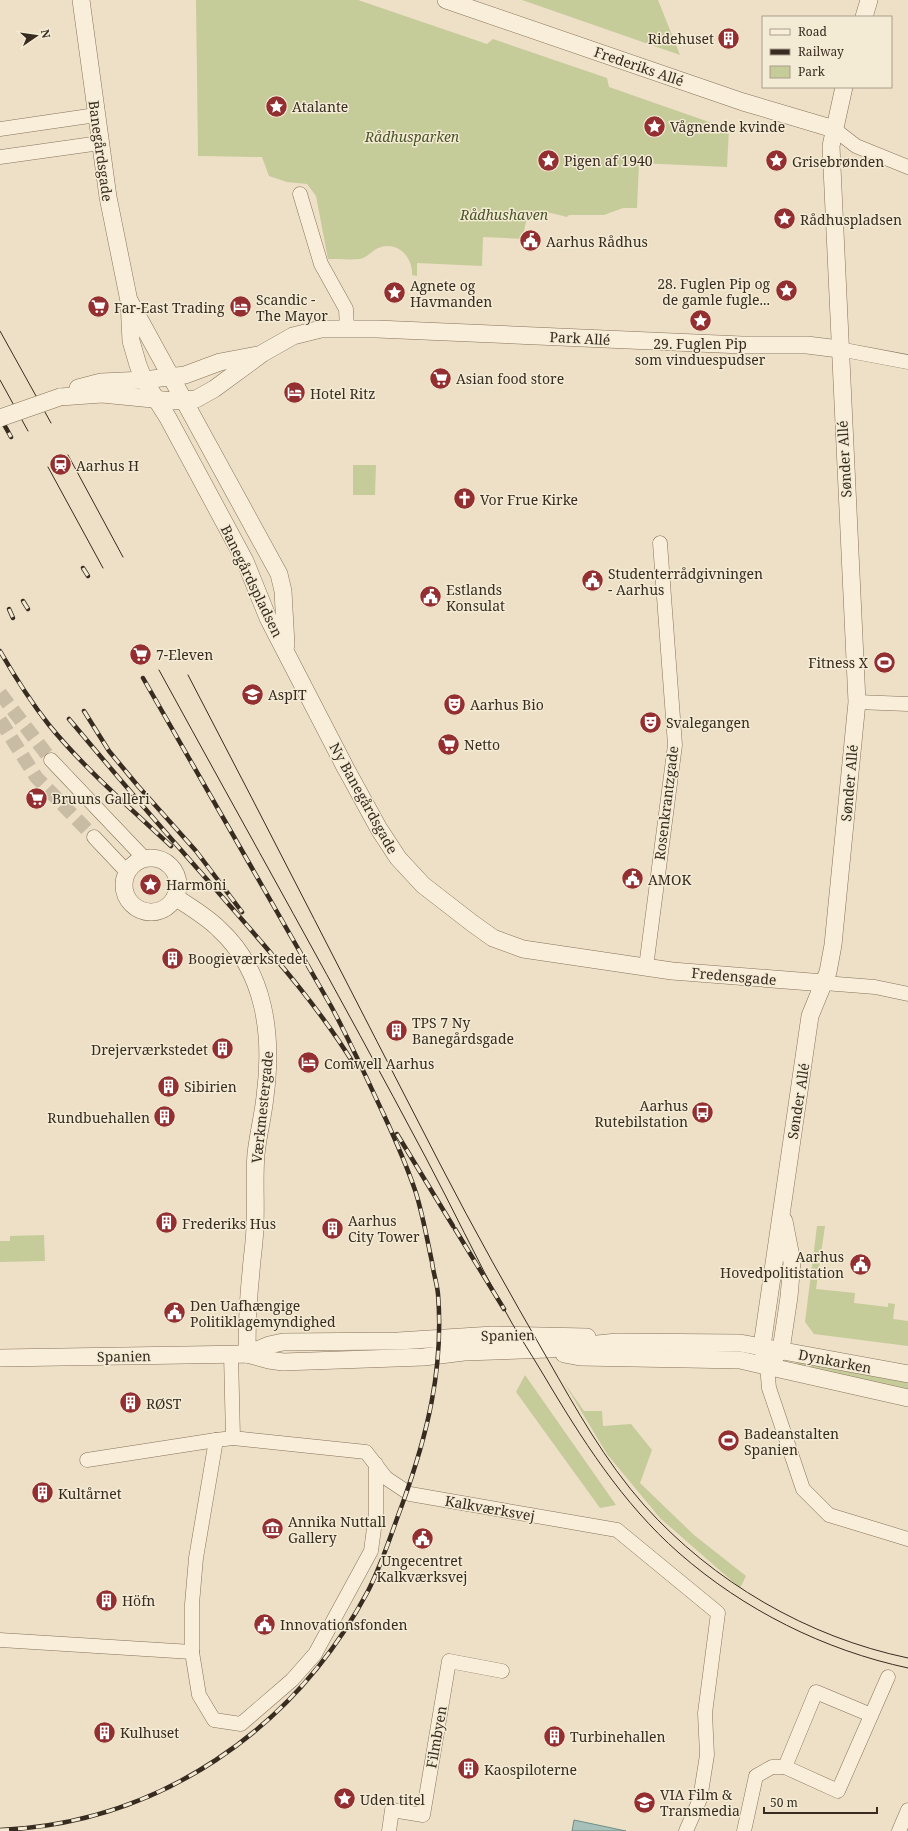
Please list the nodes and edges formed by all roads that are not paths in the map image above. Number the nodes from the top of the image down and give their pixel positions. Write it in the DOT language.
graph roads {
  1 [pos="81,0"];
  2 [pos="446,0"];
  3 [pos="869,0"];
  4 [pos="864,16"];
  5 [pos="844,88"];
  6 [pos="96,115"];
  7 [pos="0,129"];
  8 [pos="834,129"];
  9 [pos="100,143"];
  10 [pos="0,157"];
  11 [pos="908,167"];
  12 [pos="300,194"];
  13 [pos="129,301"];
  14 [pos="347,329"];
  15 [pos="839,349"];
  16 [pos="263,354"];
  17 [pos="908,362"];
  18 [pos="172,377"];
  19 [pos="144,380"];
  20 [pos="60,397"];
  21 [pos="156,400"];
  22 [pos="185,401"];
  23 [pos="0,418"];
  24 [pos="660,543"];
  25 [pos="286,650"];
  26 [pos="857,702"];
  27 [pos="908,704"];
  28 [pos="51,760"];
  29 [pos="94,837"];
  30 [pos="144,859"];
  31 [pos="127,872"];
  32 [pos="175,897"];
  33 [pos="560,956"];
  34 [pos="646,967"];
  35 [pos="824,983"];
  36 [pos="908,994"];
  37 [pos="782,1211"];
  38 [pos="398,1341"];
  39 [pos="617,1342"];
  40 [pos="762,1346"];
  41 [pos="549,1349"];
  42 [pos="781,1350"];
  43 [pos="464,1352"];
  44 [pos="239,1354"];
  45 [pos="0,1358"];
  46 [pos="767,1366"];
  47 [pos="908,1374"];
  48 [pos="908,1398"];
  49 [pos="233,1438"];
  50 [pos="216,1440"];
  51 [pos="87,1460"];
  52 [pos="376,1464"];
  53 [pos="908,1539"];
  54 [pos="2,1640"];
  55 [pos="192,1652"];
  56 [pos="502,1670"];
  57 [pos="888,1677"];
  58 [pos="871,1715"];
  59 [pos="785,1767"];
  60 [pos="908,1810"];
  61 [pos="389,1831"];
  62 [pos="686,1831"];
  63 [pos="744,1831"];
  64 [pos="899,1831"];
  1 -- 6 [label="street, Banegårdsgade"];
  2 -- 8 [label="street, Frederiks Allé"];
  3 -- 4 [label="street"];
  5 -- 8 [label="street"];
  6 -- 7 [label="street"];
  6 -- 9 [label="street, Banegårdsgade"];
  8 -- 11 [label="street"];
  8 -- 15 [label="street"];
  9 -- 10 [label="street"];
  9 -- 13 [label="street, Banegårdsgade"];
  12 -- 14 [label="street"];
  13 -- 18 [label="street, Banegårdsgade"];
  13 -- 19 [label="street, Banegårdsgade"];
  14 -- 15 [label="street, Park Allé"];
  14 -- 16 [label="street, Park Allé"];
  15 -- 17 [label="street"];
  15 -- 26 [label="street, Sønder Allé"];
  16 -- 18 [label="street"];
  16 -- 22 [label="street"];
  18 -- 19 [label="street"];
  18 -- 22 [label="street, Banegårdspladsen"];
  19 -- 20 [label="street"];
  19 -- 21 [label="street, Banegårdspladsen"];
  20 -- 21 [label="street"];
  20 -- 23 [label="street, bridge"];
  21 -- 22 [label="street"];
  21 -- 25 [label="street, Banegårdspladsen"];
  22 -- 25 [label="street, Banegårdspladsen"];
  24 -- 34 [label="street, Rosenkrantzgade"];
  25 -- 33 [label="street, Ny Banegårdsgade"];
  26 -- 27 [label="street"];
  26 -- 35 [label="street, Sønder Allé"];
  28 -- 30 [label="street"];
  29 -- 31 [label="street"];
  30 -- 31 [label="street"];
  30 -- 32 [label="street"];
  31 -- 32 [label="street"];
  32 -- 44 [label="street, Værkmestergade"];
  33 -- 34 [label="street, Fredensgade"];
  34 -- 35 [label="street, Fredensgade"];
  35 -- 36 [label="street, Fredensgade"];
  35 -- 37 [label="street, Sønder Allé"];
  37 -- 40 [label="street, Sønder Allé"];
  37 -- 42 [label="street, Sønder Allé"];
  38 -- 39 [label="street, Spanien"];
  38 -- 43 [label="street, Spanien"];
  38 -- 44 [label="street, Spanien"];
  39 -- 40 [label="street, Spanien"];
  39 -- 41 [label="street, Spanien"];
  40 -- 42 [label="street, Dynkarken"];
  40 -- 46 [label="street, Sønder Allé"];
  41 -- 43 [label="street, Spanien"];
  41 -- 46 [label="street, Spanien"];
  42 -- 46 [label="street"];
  42 -- 47 [label="street, Dynkarken"];
  43 -- 44 [label="street, Spanien"];
  44 -- 45 [label="street, Spanien"];
  44 -- 49 [label="street"];
  46 -- 48 [label="street, Dynkarken"];
  46 -- 53 [label="street"];
  49 -- 50 [label="street, Kalkværksvej"];
  49 -- 52 [label="street, Kalkværksvej"];
  50 -- 51 [label="street, Kalkværksvej"];
  50 -- 55 [label="street"];
  52 -- 55 [label="street"];
  52 -- 62 [label="street, Kalkværksvej"];
  54 -- 55 [label="street"];
  56 -- 61 [label="street, Filmbyen"];
  57 -- 58 [label="street"];
  58 -- 59 [label="street"];
  58 -- 59 [label="street"];
  59 -- 63 [label="street"];
  60 -- 64 [label="street"];
}
